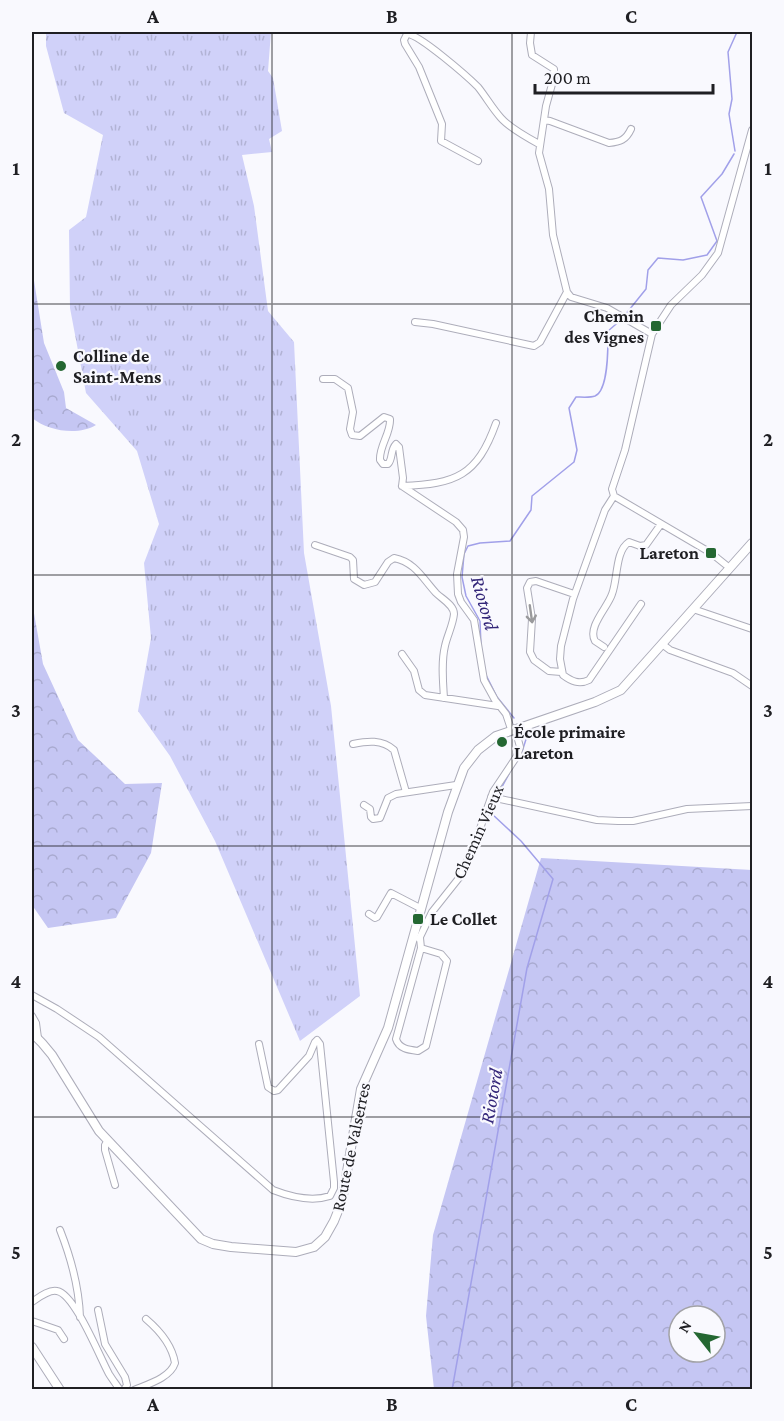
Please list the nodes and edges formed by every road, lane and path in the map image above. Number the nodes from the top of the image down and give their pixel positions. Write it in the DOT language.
graph roads {
  1 [pos="531,32"];
  2 [pos="544,120"];
  3 [pos="631,129"];
  4 [pos="753,130"];
  5 [pos="539,144"];
  6 [pos="478,160"];
  7 [pos="567,292"];
  8 [pos="415,322"];
  9 [pos="652,334"];
  10 [pos="323,379"];
  11 [pos="496,423"];
  12 [pos="402,486"];
  13 [pos="614,495"];
  14 [pos="662,524"];
  15 [pos="753,541"];
  16 [pos="315,545"];
  17 [pos="729,566"];
  18 [pos="574,594"];
  19 [pos="641,604"];
  20 [pos="693,609"];
  21 [pos="753,629"];
  22 [pos="662,644"];
  23 [pos="604,647"];
  24 [pos="402,654"];
  25 [pos="561,672"];
  26 [pos="753,686"];
  27 [pos="444,698"];
  28 [pos="499,706"];
  29 [pos="513,729"];
  30 [pos="353,744"];
  31 [pos="456,785"];
  32 [pos="406,792"];
  33 [pos="494,797"];
  34 [pos="364,805"];
  35 [pos="753,807"];
  36 [pos="420,908"];
  37 [pos="369,914"];
  38 [pos="419,928"];
  39 [pos="416,938"];
  40 [pos="421,948"];
  41 [pos="32,995"];
  42 [pos="32,1016"];
  43 [pos="34,1036"];
  44 [pos="259,1044"];
  45 [pos="108,1140"];
  46 [pos="115,1185"];
  47 [pos="60,1230"];
  48 [pos="32,1302"];
  49 [pos="98,1310"];
  50 [pos="80,1317"];
  51 [pos="146,1319"];
  52 [pos="32,1321"];
  53 [pos="64,1339"];
  54 [pos="32,1347"];
  55 [pos="60,1389"];
  56 [pos="122,1389"];
  57 [pos="134,1389"];
  1 -- 2 [label="street"];
  2 -- 3 [label="street"];
  2 -- 5 [label="street"];
  4 -- 9 [label="street"];
  5 -- 6 [label="street"];
  5 -- 7 [label="street"];
  7 -- 8 [label="street"];
  7 -- 9 [label="street"];
  9 -- 13 [label="street"];
  10 -- 12 [label="street"];
  11 -- 12 [label="street"];
  12 -- 28 [label="street"];
  13 -- 14 [label="street"];
  13 -- 18 [label="street"];
  14 -- 17 [label="street"];
  14 -- 23 [label="street"];
  15 -- 17 [label="street"];
  16 -- 27 [label="street"];
  17 -- 20 [label="street"];
  17 -- 20 [label="street"];
  18 -- 25 [label="street"];
  18 -- 25 [label="street, one-way"];
  19 -- 25 [label="street"];
  20 -- 21 [label="street"];
  20 -- 22 [label="street, Route de Valserres"];
  22 -- 26 [label="street"];
  22 -- 29 [label="street, Route de Valserres"];
  24 -- 27 [label="street"];
  27 -- 28 [label="street"];
  28 -- 29 [label="street"];
  29 -- 31 [label="street, Route de Valserres"];
  29 -- 33 [label="street, Chemin Vieux"];
  30 -- 32 [label="street"];
  31 -- 32 [label="street"];
  31 -- 36 [label="street, Route de Valserres"];
  32 -- 34 [label="street"];
  33 -- 35 [label="street"];
  33 -- 38 [label="street, Chemin Vieux"];
  36 -- 37 [label="street"];
  36 -- 38 [label="street, Route de Valserres"];
  38 -- 39 [label="street, Route de Valserres"];
  39 -- 40 [label="street"];
  39 -- 45 [label="street, Route de Valserres"];
  40 -- 40 [label="street"];
  41 -- 44 [label="street"];
  42 -- 43 [label="street"];
  43 -- 45 [label="street, Route de Valserres"];
  45 -- 46 [label="street"];
  47 -- 50 [label="street"];
  48 -- 50 [label="street"];
  49 -- 56 [label="street"];
  50 -- 56 [label="street"];
  51 -- 57 [label="street"];
  52 -- 53 [label="street"];
  54 -- 55 [label="street"];
}
